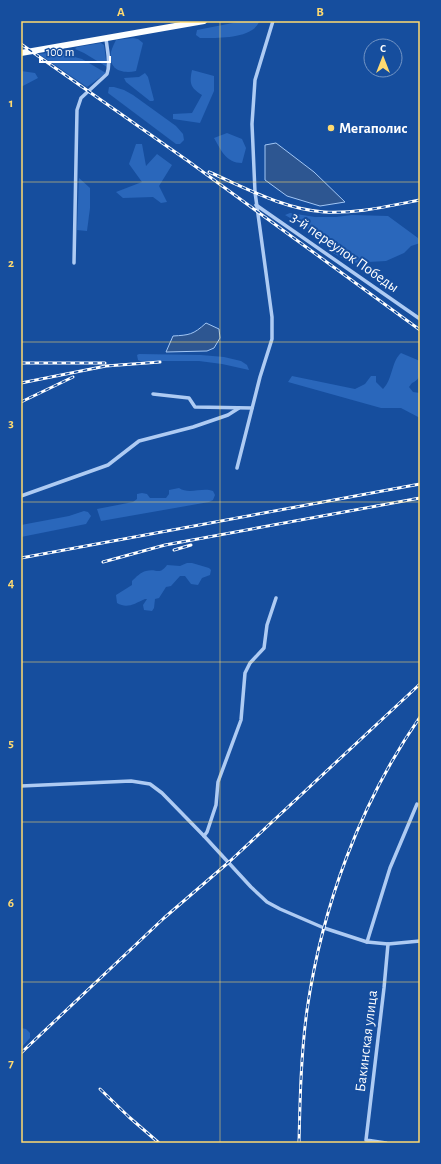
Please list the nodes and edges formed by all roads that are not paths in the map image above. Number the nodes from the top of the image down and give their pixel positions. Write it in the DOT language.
graph roads {
  1 [pos="204,21"];
  2 [pos="273,21"];
  3 [pos="168,24"];
  4 [pos="106,38"];
  5 [pos="21,53"];
  6 [pos="256,205"];
  7 [pos="74,263"];
  8 [pos="420,319"];
  9 [pos="153,394"];
  10 [pos="239,408"];
  11 [pos="252,408"];
  12 [pos="238,468"];
  13 [pos="21,496"];
  14 [pos="276,598"];
  15 [pos="21,786"];
  16 [pos="417,804"];
  17 [pos="204,836"];
  18 [pos="420,941"];
  19 [pos="367,942"];
  20 [pos="388,944"];
  21 [pos="386,1143"];
  1 -- 3 [label="highway"];
  2 -- 6 [label="street"];
  3 -- 4 [label="highway"];
  4 -- 5 [label="highway"];
  4 -- 7 [label="street"];
  6 -- 8 [label="street, 3-й переулок Победы"];
  6 -- 11 [label="street"];
  9 -- 10 [label="street"];
  10 -- 11 [label="street"];
  10 -- 13 [label="street"];
  11 -- 12 [label="street"];
  14 -- 17 [label="street"];
  15 -- 17 [label="street"];
  16 -- 19 [label="street"];
  17 -- 19 [label="street"];
  18 -- 20 [label="street"];
  19 -- 20 [label="street"];
  20 -- 21 [label="street, Бакинская улица"];
}
